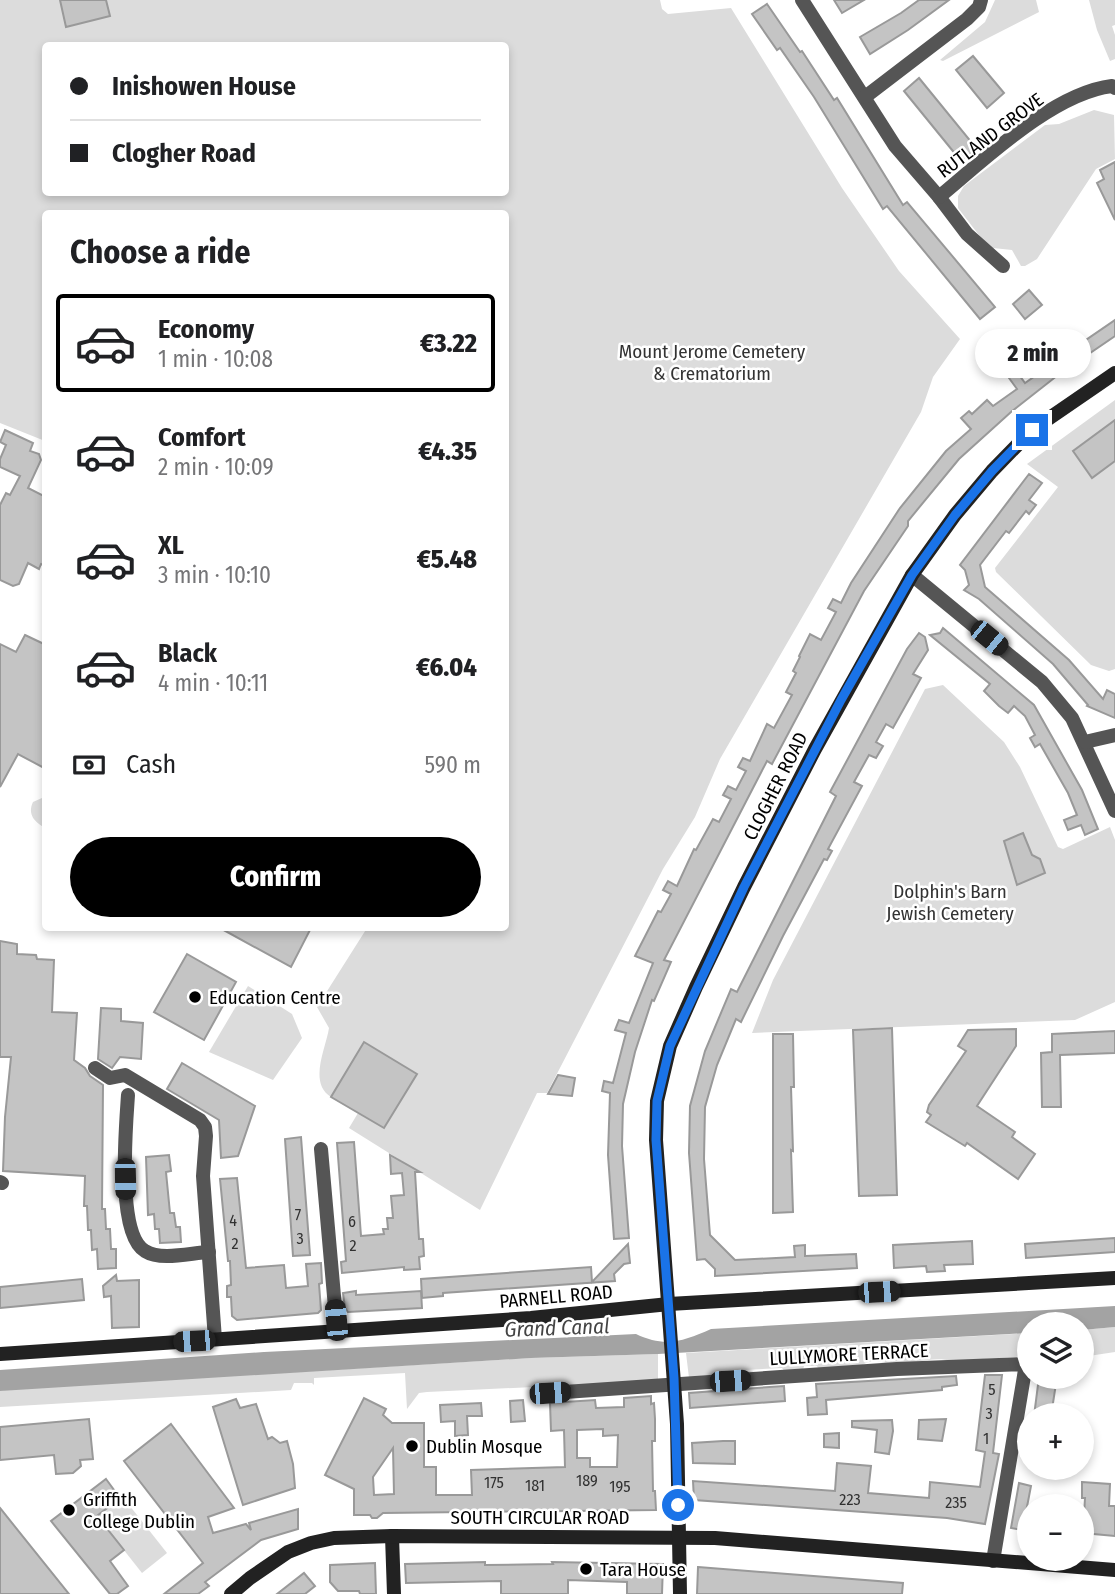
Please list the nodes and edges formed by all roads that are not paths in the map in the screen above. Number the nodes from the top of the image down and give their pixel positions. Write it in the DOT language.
graph roads {
  1 [pos="802,0"];
  2 [pos="981,0"];
  3 [pos="1108,87"];
  4 [pos="865,97"];
  5 [pos="939,197"];
  6 [pos="1003,266"];
  7 [pos="1115,373"];
  8 [pos="912,575"];
  9 [pos="1115,735"];
  10 [pos="1085,742"];
  11 [pos="1115,811"];
  12 [pos="95,1068"];
  13 [pos="128,1095"];
  14 [pos="321,1149"];
  15 [pos="209,1252"];
  16 [pos="1115,1278"];
  17 [pos="669,1310"];
  18 [pos="337,1330"];
  19 [pos="215,1339"];
  20 [pos="0,1354"];
  21 [pos="674,1381"];
  22 [pos="550,1393"];
  23 [pos="392,1536"];
  24 [pos="680,1538"];
  25 [pos="993,1561"];
  26 [pos="1115,1570"];
  27 [pos="231,1594"];
  28 [pos="394,1594"];
  29 [pos="680,1594"];
  1 -- 4 [label="street, RUTLAND GROVE"];
  2 -- 4 [label="street"];
  3 -- 5 [label="street, RUTLAND GROVE"];
  4 -- 5 [label="street, RUTLAND GROVE"];
  5 -- 6 [label="street"];
  7 -- 8 [label="main road, CLOGHER ROAD"];
  8 -- 10 [label="street"];
  8 -- 17 [label="main road, CLOGHER ROAD"];
  9 -- 10 [label="street"];
  10 -- 11 [label="street"];
  12 -- 15 [label="street"];
  13 -- 15 [label="street"];
  14 -- 18 [label="street"];
  15 -- 19 [label="street"];
  16 -- 17 [label="main road, PARNELL ROAD"];
  17 -- 18 [label="main road, PARNELL ROAD"];
  17 -- 21 [label="main road, CLOGHER ROAD"];
  18 -- 19 [label="main road, PARNELL ROAD"];
  19 -- 20 [label="main road, PARNELL ROAD"];
  21 -- 22 [label="street, LULLYMORE TERRACE"];
  21 -- 24 [label="main road, CLOGHER ROAD"];
  21 -- 25 [label="street, LULLYMORE TERRACE"];
  23 -- 24 [label="main road, SOUTH CIRCULAR ROAD"];
  23 -- 27 [label="main road, SOUTH CIRCULAR ROAD"];
  23 -- 28 [label="main road"];
  24 -- 25 [label="main road, SOUTH CIRCULAR ROAD"];
  24 -- 29 [label="main road, CLOGHER ROAD"];
  25 -- 26 [label="main road, SOUTH CIRCULAR ROAD"];
}
